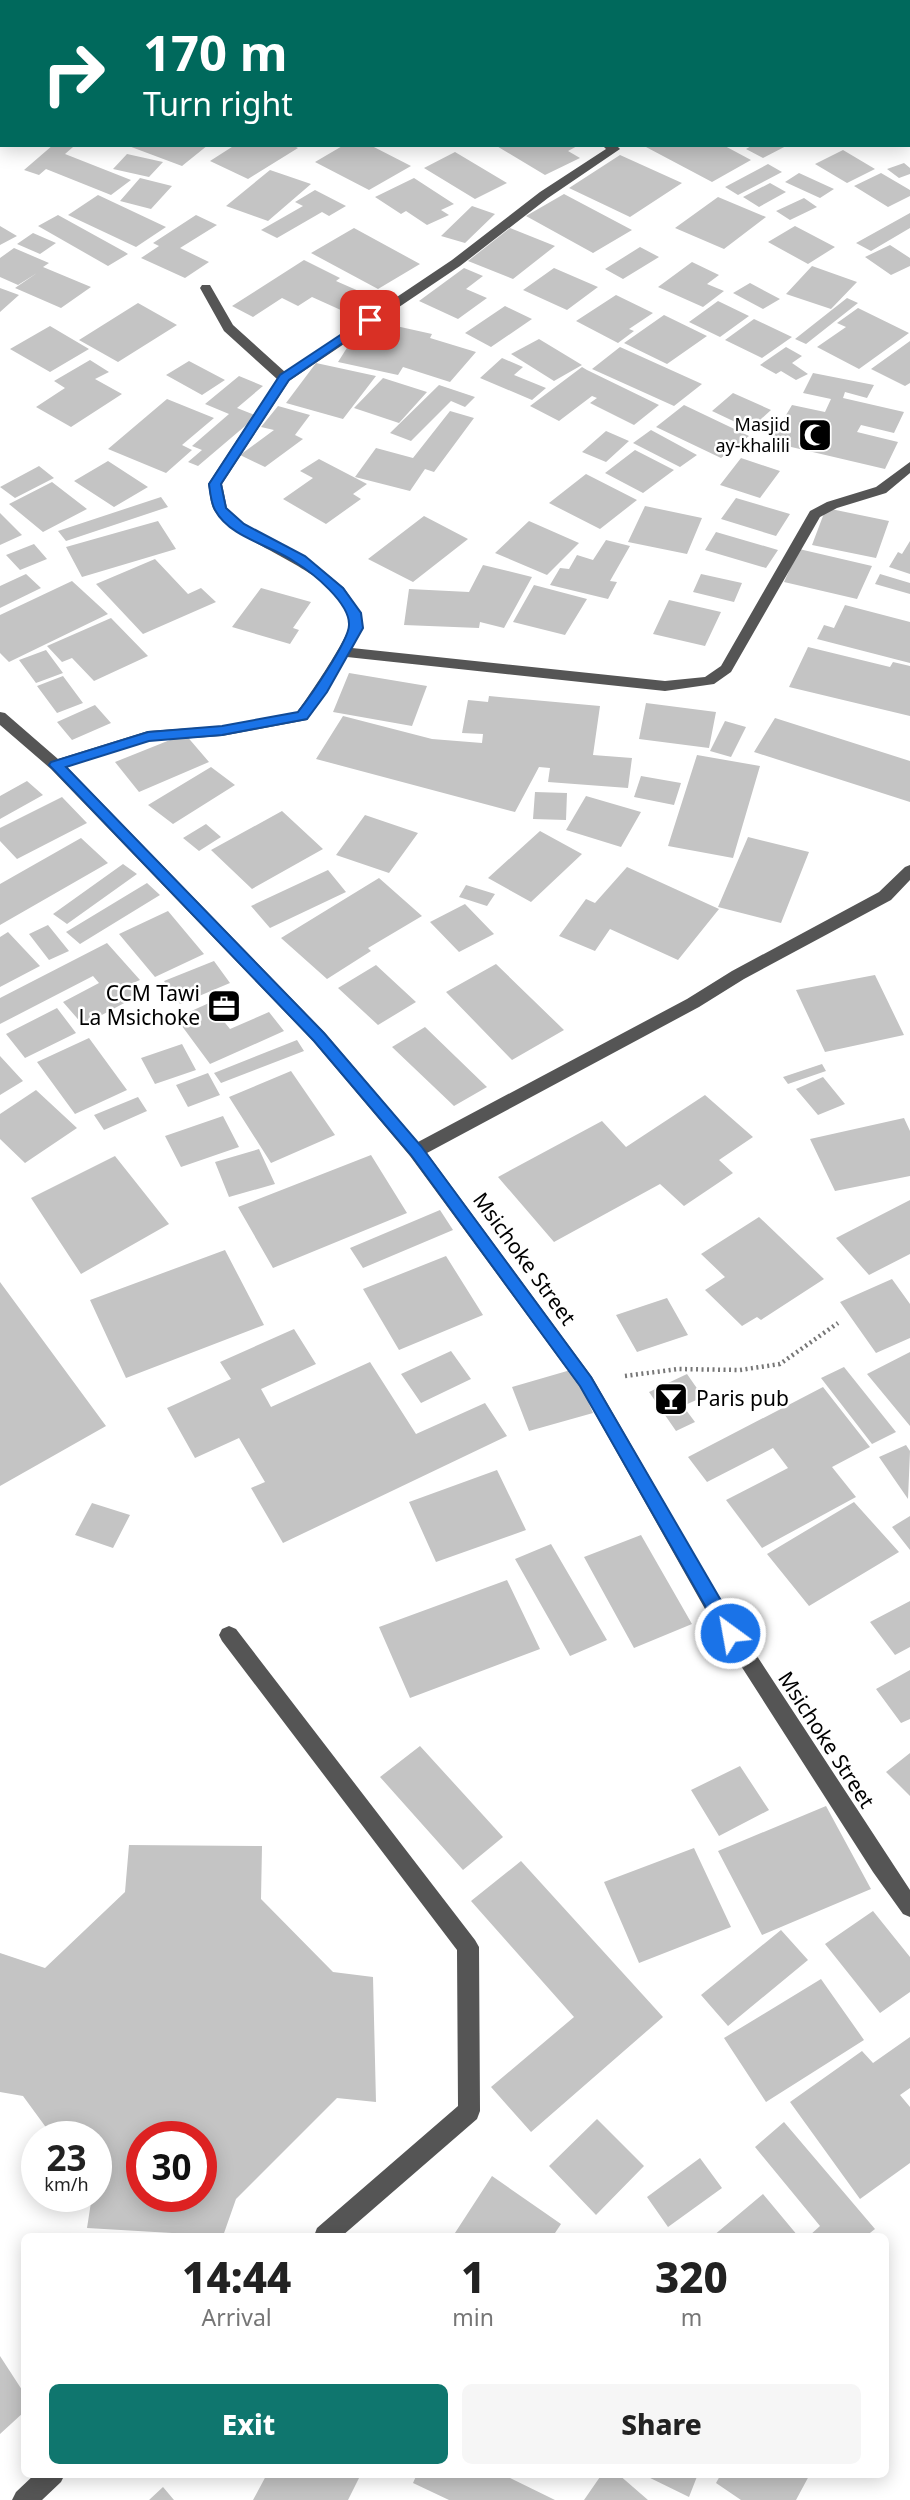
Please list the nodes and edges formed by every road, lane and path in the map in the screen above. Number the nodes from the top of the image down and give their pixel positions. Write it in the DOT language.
graph roads {
  1 [pos="611,147"];
  2 [pos="205,288"];
  3 [pos="285,377"];
  4 [pos="910,466"];
  5 [pos="341,652"];
  6 [pos="0,717"];
  7 [pos="56,765"];
  8 [pos="910,871"];
  9 [pos="416,1150"];
  10 [pos="838,1323"];
  11 [pos="586,1382"];
  12 [pos="229,1635"];
  13 [pos="910,1907"];
  14 [pos="328,2233"];
  15 [pos="49,2478"];
  16 [pos="24,2500"];
  1 -- 3 [label="street"];
  2 -- 3 [label="street"];
  3 -- 5 [label="street"];
  4 -- 5 [label="street"];
  5 -- 7 [label="street"];
  6 -- 7 [label="street, Msichoke Street"];
  7 -- 9 [label="street, Msichoke Street"];
  8 -- 9 [label="street"];
  9 -- 11 [label="street, Msichoke Street"];
  10 -- 11 [label="path"];
  11 -- 13 [label="street, Msichoke Street"];
  12 -- 14 [label="street"];
  15 -- 16 [label="street"];
}
